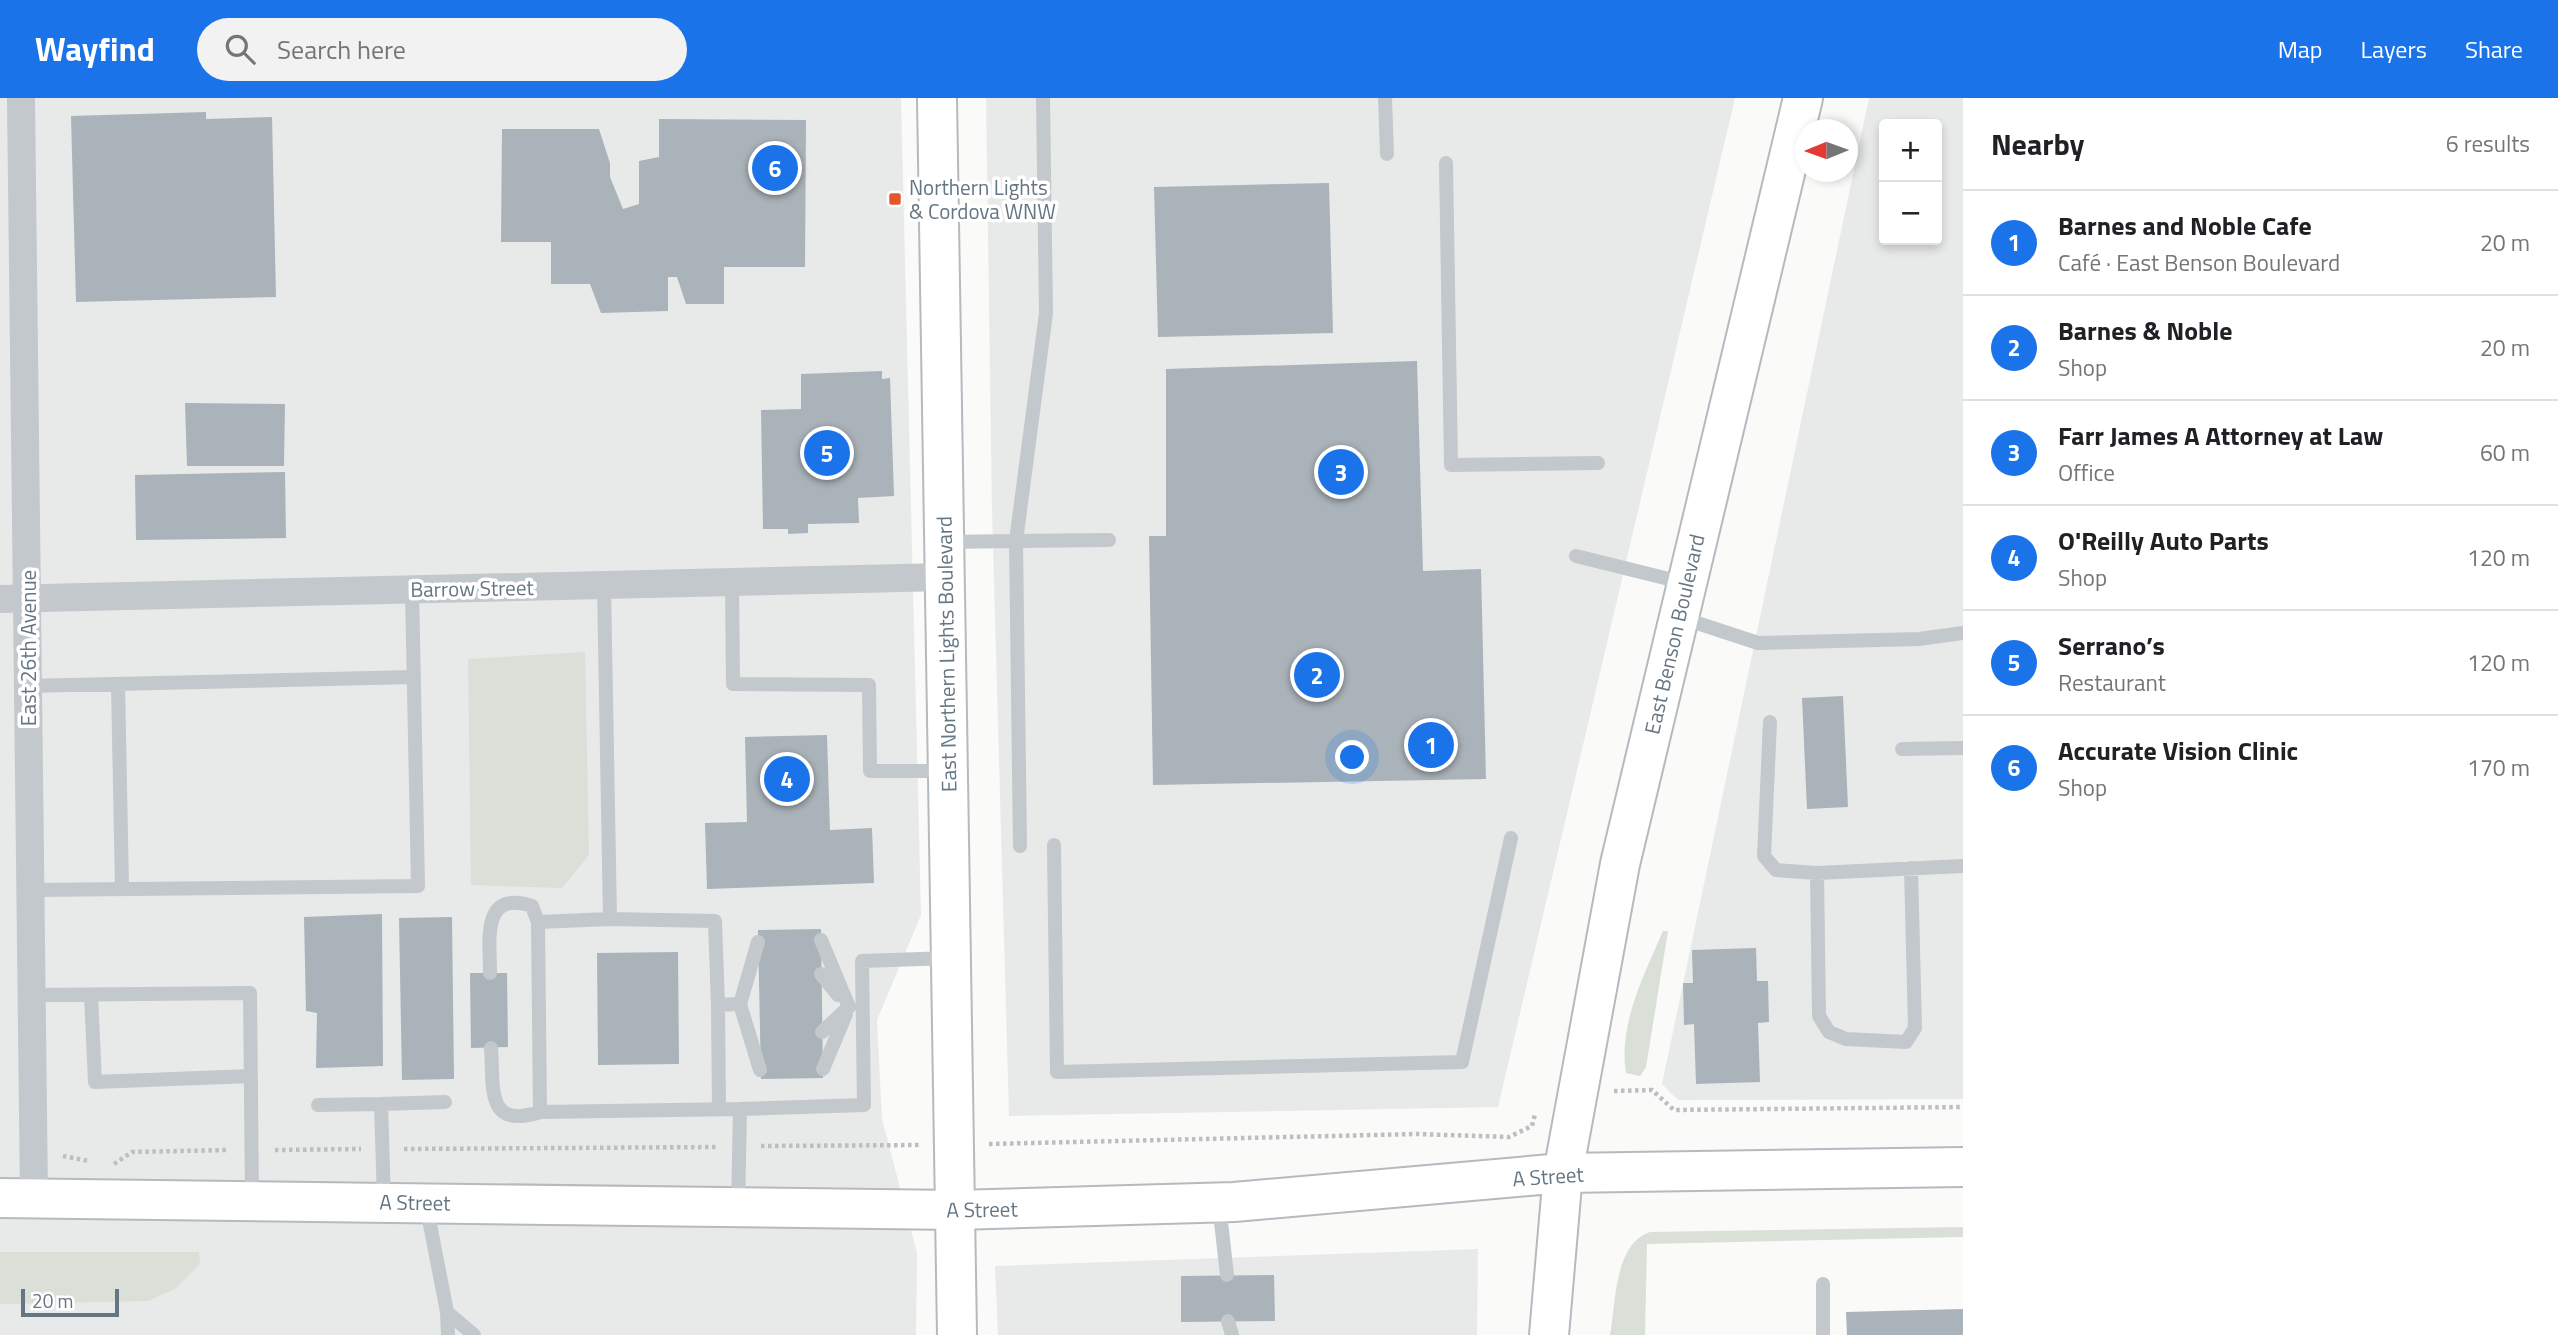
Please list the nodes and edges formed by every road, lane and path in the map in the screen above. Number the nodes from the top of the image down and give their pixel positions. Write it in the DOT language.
graph roads {
  1 [pos="21,98"];
  2 [pos="937,98"];
  3 [pos="1043,98"];
  4 [pos="1385,98"];
  5 [pos="1803,98"];
  6 [pos="1387,154"];
  7 [pos="1446,163"];
  8 [pos="1598,463"];
  9 [pos="1110,540"];
  10 [pos="1016,541"];
  11 [pos="1576,556"];
  12 [pos="944,560"];
  13 [pos="732,582"];
  14 [pos="604,585"];
  15 [pos="412,589"];
  16 [pos="29,598"];
  17 [pos="0,599"];
  18 [pos="1681,600"];
  19 [pos="1963,633"];
  20 [pos="414,677"];
  21 [pos="118,684"];
  22 [pos="27,686"];
  23 [pos="1770,722"];
  24 [pos="1963,748"];
  25 [pos="1902,749"];
  26 [pos="947,771"];
  27 [pos="1511,838"];
  28 [pos="1054,845"];
  29 [pos="1020,846"];
  30 [pos="1963,866"];
  31 [pos="1911,868"];
  32 [pos="1817,873"];
  33 [pos="122,889"];
  34 [pos="32,890"];
  35 [pos="610,919"];
  36 [pos="538,922"];
  37 [pos="821,940"];
  38 [pos="758,942"];
  39 [pos="951,958"];
  40 [pos="490,973"];
  41 [pos="821,974"];
  42 [pos="759,975"];
  43 [pos="33,995"];
  44 [pos="91,995"];
  45 [pos="740,1004"];
  46 [pos="718,1005"];
  47 [pos="856,1007"];
  48 [pos="822,1032"];
  49 [pos="760,1033"];
  50 [pos="492,1048"];
  51 [pos="823,1069"];
  52 [pos="760,1070"];
  53 [pos="251,1076"];
  54 [pos="444,1102"];
  55 [pos="381,1104"];
  56 [pos="318,1105"];
  57 [pos="719,1109"];
  58 [pos="740,1109"];
  59 [pos="540,1112"];
  60 [pos="1963,1167"];
  61 [pos="1563,1173"];
  62 [pos="17,1197"];
  63 [pos="252,1200"];
  64 [pos="384,1202"];
  65 [pos="426,1202"];
  66 [pos="1219,1202"];
  67 [pos="738,1207"];
  68 [pos="956,1210"];
  69 [pos="1227,1275"];
  70 [pos="1823,1284"];
  71 [pos="447,1312"];
  72 [pos="448,1335"];
  73 [pos="474,1335"];
  74 [pos="957,1335"];
  75 [pos="1549,1335"];
  76 [pos="1823,1335"];
  1 -- 16 [label="street, East 26th Avenue"];
  2 -- 12 [label="main road, East Northern Lights Boulevard"];
  3 -- 10 [label="lane"];
  4 -- 6 [label="lane"];
  5 -- 18 [label="main road, East Benson Boulevard"];
  7 -- 8 [label="lane"];
  9 -- 10 [label="lane"];
  10 -- 12 [label="lane"];
  10 -- 29 [label="lane"];
  11 -- 18 [label="lane"];
  12 -- 13 [label="street, Barrow Street"];
  12 -- 26 [label="main road, East Northern Lights Boulevard"];
  13 -- 14 [label="street, Barrow Street"];
  13 -- 26 [label="lane"];
  14 -- 15 [label="street, Barrow Street"];
  14 -- 35 [label="lane"];
  15 -- 16 [label="street, Barrow Street"];
  15 -- 20 [label="lane"];
  16 -- 17 [label="street, Barrow Street"];
  16 -- 22 [label="street, East 26th Avenue"];
  18 -- 19 [label="lane"];
  18 -- 61 [label="main road, East Benson Boulevard"];
  20 -- 21 [label="lane"];
  20 -- 33 [label="lane"];
  21 -- 22 [label="lane"];
  21 -- 33 [label="lane"];
  22 -- 34 [label="street, East 26th Avenue"];
  23 -- 32 [label="lane"];
  24 -- 25 [label="lane"];
  26 -- 39 [label="main road, East Northern Lights Boulevard"];
  27 -- 28 [label="lane"];
  30 -- 31 [label="lane"];
  31 -- 32 [label="lane"];
  31 -- 32 [label="lane"];
  33 -- 34 [label="lane"];
  34 -- 43 [label="street, East 26th Avenue"];
  35 -- 36 [label="lane"];
  35 -- 46 [label="lane"];
  36 -- 40 [label="lane"];
  36 -- 59 [label="lane"];
  37 -- 47 [label="lane"];
  38 -- 45 [label="lane"];
  39 -- 47 [label="lane"];
  39 -- 68 [label="main road, East Northern Lights Boulevard"];
  41 -- 47 [label="lane"];
  42 -- 45 [label="lane"];
  43 -- 44 [label="lane"];
  43 -- 62 [label="street, East 26th Avenue"];
  44 -- 53 [label="lane"];
  44 -- 53 [label="lane"];
  45 -- 46 [label="lane"];
  45 -- 49 [label="lane"];
  45 -- 52 [label="lane"];
  46 -- 57 [label="lane"];
  47 -- 48 [label="lane"];
  47 -- 51 [label="lane"];
  47 -- 58 [label="lane"];
  50 -- 59 [label="lane"];
  53 -- 63 [label="lane"];
  54 -- 55 [label="lane"];
  55 -- 56 [label="lane"];
  55 -- 64 [label="lane"];
  57 -- 58 [label="lane"];
  57 -- 59 [label="lane"];
  58 -- 67 [label="lane"];
  60 -- 61 [label="main road, A Street"];
  61 -- 66 [label="main road, A Street"];
  61 -- 75 [label="main road, East Benson Boulevard"];
  62 -- 63 [label="main road, A Street"];
  63 -- 64 [label="main road, A Street"];
  64 -- 65 [label="main road, A Street"];
  65 -- 67 [label="main road, A Street"];
  65 -- 71 [label="lane"];
  66 -- 68 [label="main road, A Street"];
  66 -- 69 [label="lane"];
  67 -- 68 [label="main road, A Street"];
  68 -- 74 [label="main road, East Northern Lights Boulevard"];
  70 -- 76 [label="lane"];
  71 -- 72 [label="lane"];
  71 -- 73 [label="lane"];
}
